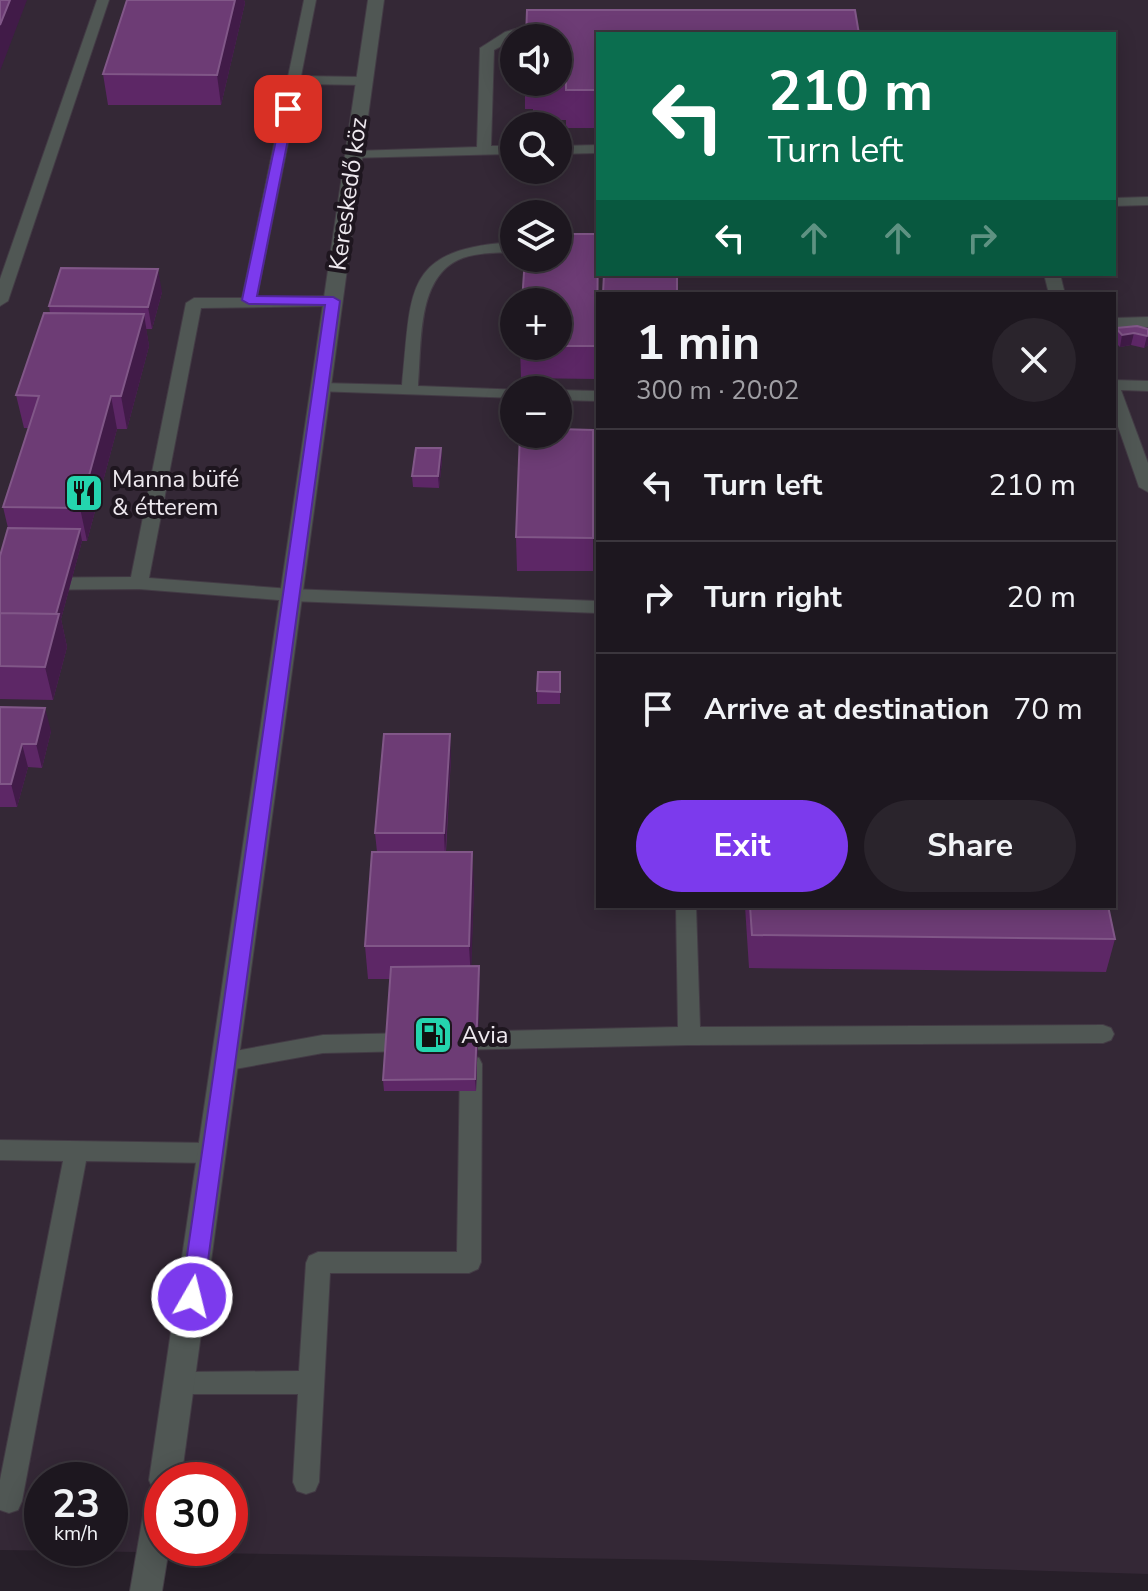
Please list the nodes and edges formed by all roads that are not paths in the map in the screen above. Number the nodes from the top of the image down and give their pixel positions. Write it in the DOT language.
graph roads {
  1 [pos="103,0"];
  2 [pos="310,0"];
  3 [pos="376,0"];
  4 [pos="500,39"];
  5 [pos="293,80"];
  6 [pos="364,81"];
  7 [pos="596,149"];
  8 [pos="500,150"];
  9 [pos="572,150"];
  10 [pos="484,151"];
  11 [pos="354,155"];
  12 [pos="1148,201"];
  13 [pos="1116,202"];
  14 [pos="500,248"];
  15 [pos="249,300"];
  16 [pos="0,301"];
  17 [pos="333,301"];
  18 [pos="1148,322"];
  19 [pos="1116,323"];
  20 [pos="1116,385"];
  21 [pos="1148,386"];
  22 [pos="321,388"];
  23 [pos="410,388"];
  24 [pos="500,392"];
  25 [pos="572,395"];
  26 [pos="596,396"];
  27 [pos="1116,398"];
  28 [pos="1148,487"];
  29 [pos="139,583"];
  30 [pos="0,584"];
  31 [pos="291,595"];
  32 [pos="596,607"];
  33 [pos="686,908"];
  34 [pos="1103,1034"];
  35 [pos="689,1036"];
  36 [pos="471,1040"];
  37 [pos="224,1062"];
  38 [pos="0,1150"];
  39 [pos="76,1151"];
  40 [pos="211,1153"];
  41 [pos="311,1382"];
  42 [pos="181,1383"];
  43 [pos="168,1462"];
  44 [pos="306,1482"];
  45 [pos="9,1501"];
  46 [pos="150,1566"];
  47 [pos="146,1591"];
  1 -- 16 [label="lane"];
  2 -- 5 [label="lane"];
  3 -- 6 [label="street, Kereskedő köz"];
  4 -- 10 [label="lane"];
  5 -- 6 [label="lane"];
  5 -- 15 [label="lane"];
  6 -- 11 [label="street, Kereskedő köz"];
  7 -- 9 [label="lane"];
  8 -- 10 [label="lane"];
  10 -- 11 [label="lane"];
  11 -- 17 [label="street, Kereskedő köz"];
  12 -- 13 [label="lane"];
  14 -- 23 [label="lane"];
  15 -- 17 [label="lane"];
  15 -- 29 [label="lane"];
  17 -- 22 [label="street, Kereskedő köz"];
  18 -- 19 [label="lane"];
  20 -- 21 [label="lane"];
  22 -- 23 [label="lane"];
  22 -- 31 [label="street, Kereskedő köz"];
  23 -- 24 [label="lane"];
  25 -- 26 [label="lane"];
  27 -- 28 [label="lane"];
  29 -- 30 [label="lane"];
  29 -- 31 [label="lane"];
  31 -- 32 [label="lane"];
  31 -- 37 [label="street, Kereskedő köz"];
  33 -- 35 [label="lane"];
  34 -- 35 [label="lane"];
  35 -- 36 [label="lane"];
  36 -- 37 [label="lane"];
  36 -- 41 [label="lane"];
  37 -- 40 [label="street, Kereskedő köz"];
  38 -- 39 [label="lane"];
  39 -- 40 [label="lane"];
  39 -- 45 [label="lane"];
  40 -- 42 [label="street, Kereskedő köz"];
  41 -- 42 [label="lane"];
  41 -- 44 [label="lane"];
  42 -- 43 [label="street, Kereskedő köz"];
  46 -- 47 [label="street"];
}
